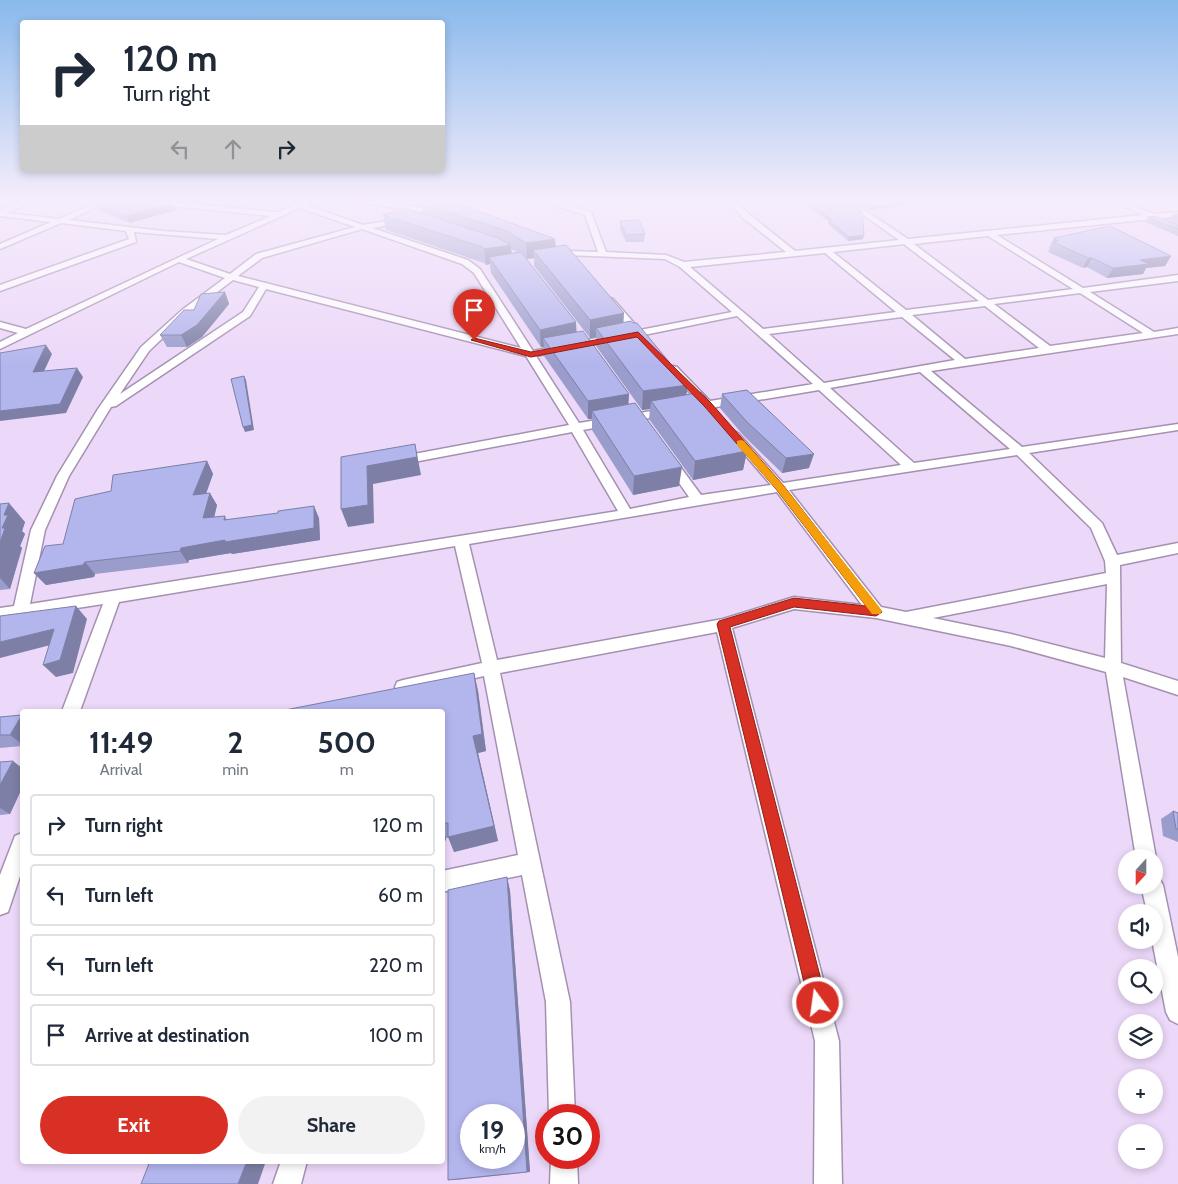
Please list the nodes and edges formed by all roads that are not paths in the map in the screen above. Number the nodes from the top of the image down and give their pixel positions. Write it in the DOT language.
graph roads {
  1 [pos="94,254"];
  2 [pos="190,254"];
  3 [pos="265,254"];
  4 [pos="441,254"];
  5 [pos="791,254"];
  6 [pos="831,254"];
  7 [pos="923,254"];
  8 [pos="1022,254"];
  9 [pos="603,255"];
  10 [pos="569,256"];
  11 [pos="180,259"];
  12 [pos="683,265"];
  13 [pos="231,277"];
  14 [pos="1178,278"];
  15 [pos="264,285"];
  16 [pos="0,288"];
  17 [pos="1080,291"];
  18 [pos="602,292"];
  19 [pos="986,303"];
  20 [pos="906,313"];
  21 [pos="740,314"];
  22 [pos="0,325"];
  23 [pos="1178,331"];
  24 [pos="761,332"];
  25 [pos="28,333"];
  26 [pos="638,334"];
  27 [pos="1151,334"];
  28 [pos="0,346"];
  29 [pos="652,348"];
  30 [pos="1048,349"];
  31 [pos="531,354"];
  32 [pos="666,362"];
  33 [pos="963,362"];
  34 [pos="921,368"];
  35 [pos="823,386"];
  36 [pos="708,405"];
  37 [pos="104,409"];
  38 [pos="576,427"];
  39 [pos="1178,427"];
  40 [pos="1021,452"];
  41 [pos="664,454"];
  42 [pos="385,463"];
  43 [pos="912,468"];
  44 [pos="780,487"];
  45 [pos="698,500"];
  46 [pos="626,514"];
  47 [pos="461,540"];
  48 [pos="1178,548"];
  49 [pos="1113,569"];
  50 [pos="113,597"];
  51 [pos="21,610"];
  52 [pos="876,612"];
  53 [pos="0,614"];
  54 [pos="903,617"];
  55 [pos="723,624"];
  56 [pos="1113,667"];
  57 [pos="490,668"];
  58 [pos="1178,688"];
  59 [pos="386,691"];
  60 [pos="72,709"];
  61 [pos="20,849"];
  62 [pos="1144,849"];
  63 [pos="529,863"];
  64 [pos="445,881"];
  65 [pos="1154,894"];
  66 [pos="0,904"];
  67 [pos="1178,1012"];
  68 [pos="562,1104"];
  69 [pos="293,1164"];
  70 [pos="564,1169"];
  71 [pos="287,1184"];
  72 [pos="564,1184"];
  73 [pos="828,1184"];
  1 -- 16 [label="street"];
  2 -- 11 [label="street"];
  3 -- 13 [label="street"];
  4 -- 31 [label="street"];
  5 -- 12 [label="street"];
  6 -- 20 [label="street"];
  7 -- 19 [label="street"];
  8 -- 17 [label="street"];
  9 -- 10 [label="street"];
  9 -- 12 [label="street"];
  11 -- 13 [label="street"];
  11 -- 25 [label="street"];
  12 -- 21 [label="street"];
  13 -- 15 [label="street"];
  13 -- 37 [label="street"];
  14 -- 17 [label="street"];
  15 -- 31 [label="street"];
  15 -- 37 [label="street"];
  17 -- 19 [label="street"];
  17 -- 27 [label="street"];
  18 -- 26 [label="street"];
  19 -- 20 [label="street"];
  19 -- 30 [label="street"];
  20 -- 24 [label="street"];
  20 -- 33 [label="street"];
  21 -- 24 [label="street"];
  21 -- 26 [label="street"];
  22 -- 25 [label="street"];
  23 -- 27 [label="street"];
  24 -- 35 [label="street"];
  25 -- 28 [label="street"];
  26 -- 29 [label="street"];
  26 -- 31 [label="street"];
  27 -- 30 [label="street"];
  30 -- 33 [label="street"];
  31 -- 38 [label="street"];
  32 -- 36 [label="street"];
  33 -- 34 [label="street"];
  34 -- 35 [label="street"];
  34 -- 40 [label="street"];
  35 -- 36 [label="street"];
  35 -- 43 [label="street"];
  36 -- 38 [label="street"];
  36 -- 44 [label="street"];
  37 -- 51 [label="street"];
  38 -- 42 [label="street"];
  38 -- 46 [label="street"];
  39 -- 40 [label="street"];
  40 -- 43 [label="street"];
  40 -- 49 [label="street"];
  41 -- 45 [label="street"];
  43 -- 44 [label="street"];
  44 -- 45 [label="street"];
  44 -- 52 [label="street"];
  45 -- 46 [label="street"];
  46 -- 47 [label="street"];
  47 -- 50 [label="street"];
  47 -- 57 [label="street"];
  48 -- 49 [label="street"];
  49 -- 54 [label="street"];
  49 -- 56 [label="street"];
  50 -- 51 [label="street"];
  50 -- 60 [label="street"];
  51 -- 53 [label="street"];
  52 -- 54 [label="street"];
  52 -- 55 [label="street"];
  54 -- 56 [label="street"];
  55 -- 57 [label="street"];
  55 -- 73 [label="street"];
  56 -- 58 [label="street"];
  56 -- 62 [label="street"];
  57 -- 59 [label="street"];
  57 -- 63 [label="street"];
  61 -- 66 [label="street"];
  63 -- 64 [label="street"];
  63 -- 68 [label="street"];
  65 -- 67 [label="street"];
  69 -- 71 [label="street"];
  70 -- 72 [label="street"];
}
